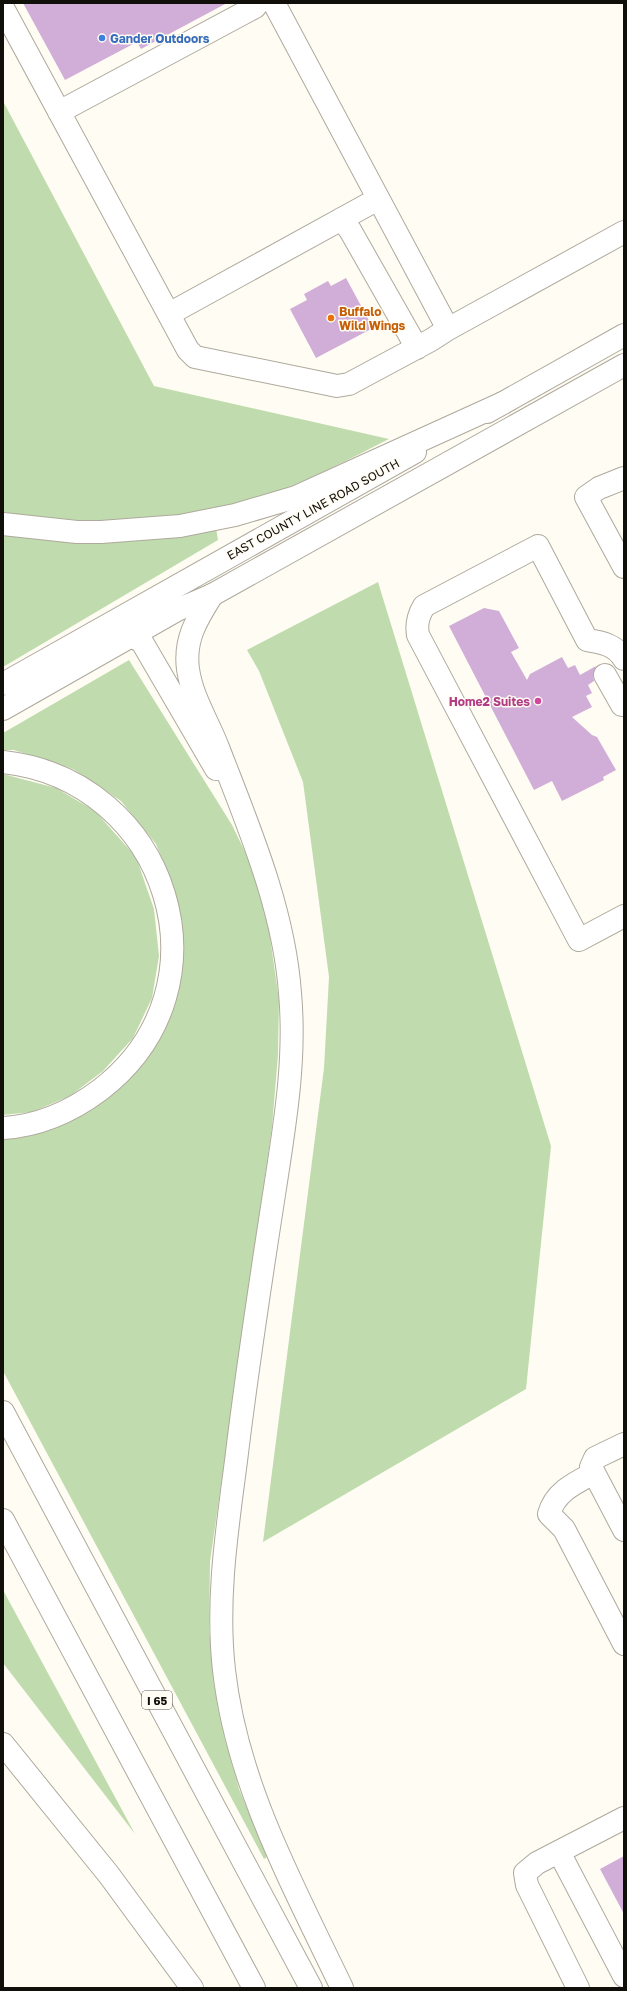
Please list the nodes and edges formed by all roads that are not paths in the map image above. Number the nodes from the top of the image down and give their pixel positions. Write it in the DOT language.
graph roads {
  1 [pos="258,3"];
  2 [pos="274,3"];
  3 [pos="3,8"];
  4 [pos="59,112"];
  5 [pos="378,199"];
  6 [pos="342,219"];
  7 [pos="624,232"];
  8 [pos="169,314"];
  9 [pos="448,329"];
  10 [pos="624,335"];
  11 [pos="417,348"];
  12 [pos="624,365"];
  13 [pos="503,403"];
  14 [pos="624,478"];
  15 [pos="3,524"];
  16 [pos="624,567"];
  17 [pos="212,595"];
  18 [pos="94,633"];
  19 [pos="132,636"];
  20 [pos="587,640"];
  21 [pos="624,659"];
  22 [pos="3,684"];
  23 [pos="623,704"];
  24 [pos="3,709"];
  25 [pos="3,762"];
  26 [pos="242,811"];
  27 [pos="622,922"];
  28 [pos="3,1128"];
  29 [pos="3,1412"];
  30 [pos="624,1444"];
  31 [pos="594,1473"];
  32 [pos="3,1520"];
  33 [pos="624,1530"];
  34 [pos="624,1644"];
  35 [pos="3,1744"];
  36 [pos="624,1818"];
  37 [pos="559,1852"];
  38 [pos="624,1976"];
  39 [pos="192,1988"];
  40 [pos="254,1988"];
  41 [pos="311,1988"];
  42 [pos="342,1988"];
  43 [pos="578,1988"];
  1 -- 4 [label="main road"];
  2 -- 5 [label="main road"];
  3 -- 4 [label="main road"];
  4 -- 8 [label="main road"];
  5 -- 6 [label="main road"];
  5 -- 9 [label="main road"];
  6 -- 8 [label="main road"];
  6 -- 11 [label="main road"];
  7 -- 9 [label="main road"];
  8 -- 11 [label="main road"];
  9 -- 11 [label="main road"];
  10 -- 13 [label="main road, EAST COUNTY LINE ROAD SOUTH"];
  12 -- 17 [label="main road, EAST COUNTY LINE ROAD SOUTH"];
  13 -- 15 [label="main road"];
  13 -- 18 [label="main road, EAST COUNTY LINE ROAD SOUTH"];
  14 -- 16 [label="main road"];
  17 -- 19 [label="main road, EAST COUNTY LINE ROAD SOUTH"];
  17 -- 26 [label="main road"];
  18 -- 19 [label="main road"];
  18 -- 22 [label="main road, EAST COUNTY LINE ROAD SOUTH"];
  19 -- 24 [label="main road, EAST COUNTY LINE ROAD SOUTH"];
  19 -- 26 [label="main road"];
  20 -- 21 [label="main road"];
  20 -- 23 [label="main road"];
  20 -- 27 [label="main road"];
  25 -- 28 [label="main road"];
  26 -- 42 [label="main road"];
  29 -- 41 [label="main road, I 65"];
  30 -- 31 [label="main road"];
  31 -- 33 [label="main road"];
  31 -- 34 [label="main road"];
  32 -- 40 [label="main road"];
  35 -- 39 [label="main road"];
  36 -- 37 [label="main road"];
  37 -- 38 [label="main road"];
  37 -- 43 [label="main road"];
}
